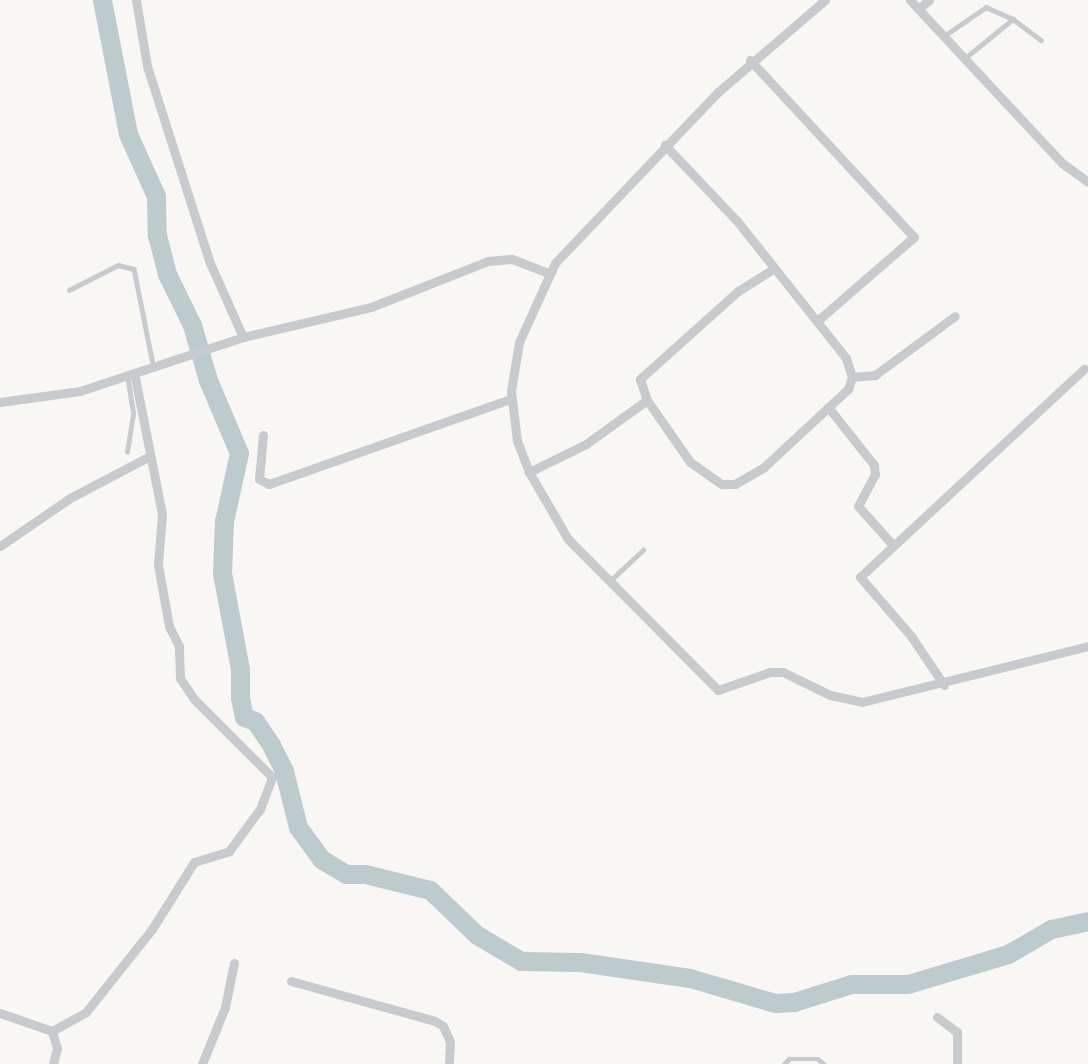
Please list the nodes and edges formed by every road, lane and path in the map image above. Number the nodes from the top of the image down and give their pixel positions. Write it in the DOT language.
graph roads {
  1 [pos="136,0"];
  2 [pos="825,0"];
  3 [pos="910,0"];
  4 [pos="929,0"];
  5 [pos="918,9"];
  6 [pos="1013,19"];
  7 [pos="943,36"];
  8 [pos="1041,40"];
  9 [pos="965,58"];
  10 [pos="750,60"];
  11 [pos="665,145"];
  12 [pos="1088,182"];
  13 [pos="774,269"];
  14 [pos="549,273"];
  15 [pos="69,290"];
  16 [pos="955,316"];
  17 [pos="817,321"];
  18 [pos="243,337"];
  19 [pos="153,364"];
  20 [pos="1087,371"];
  21 [pos="130,374"];
  22 [pos="852,377"];
  23 [pos="511,399"];
  24 [pos="647,400"];
  25 [pos="0,402"];
  26 [pos="828,407"];
  27 [pos="262,435"];
  28 [pos="127,452"];
  29 [pos="148,457"];
  30 [pos="529,472"];
  31 [pos="892,544"];
  32 [pos="0,545"];
  33 [pos="643,550"];
  34 [pos="611,580"];
  35 [pos="1088,646"];
  36 [pos="944,685"];
  37 [pos="234,963"];
  38 [pos="291,981"];
  39 [pos="0,1013"];
  40 [pos="937,1017"];
  41 [pos="52,1031"];
  42 [pos="53,1064"];
  43 [pos="202,1064"];
  44 [pos="449,1064"];
  45 [pos="783,1064"];
  46 [pos="824,1064"];
  47 [pos="957,1064"];
  1 -- 18 [label="street"];
  2 -- 10 [label="street"];
  3 -- 5 [label="street"];
  4 -- 5 [label="street"];
  5 -- 7 [label="street"];
  6 -- 7 [label="lane"];
  6 -- 8 [label="lane"];
  6 -- 9 [label="lane"];
  7 -- 9 [label="street"];
  9 -- 12 [label="street"];
  10 -- 11 [label="street"];
  10 -- 17 [label="street"];
  11 -- 13 [label="street"];
  11 -- 14 [label="street"];
  13 -- 17 [label="street"];
  13 -- 24 [label="street"];
  14 -- 18 [label="street"];
  14 -- 23 [label="street"];
  15 -- 19 [label="lane"];
  16 -- 22 [label="street"];
  17 -- 22 [label="street"];
  18 -- 19 [label="street"];
  19 -- 21 [label="street"];
  20 -- 31 [label="street"];
  21 -- 25 [label="street"];
  21 -- 28 [label="lane"];
  21 -- 29 [label="street"];
  22 -- 26 [label="street"];
  23 -- 27 [label="street"];
  23 -- 30 [label="street"];
  24 -- 26 [label="street"];
  24 -- 30 [label="street"];
  26 -- 31 [label="street"];
  29 -- 32 [label="street"];
  29 -- 41 [label="street"];
  30 -- 34 [label="street"];
  31 -- 36 [label="street"];
  33 -- 34 [label="lane"];
  34 -- 36 [label="street"];
  35 -- 36 [label="street"];
  37 -- 43 [label="street"];
  38 -- 44 [label="street"];
  39 -- 41 [label="street"];
  40 -- 47 [label="street"];
  41 -- 42 [label="street"];
  45 -- 46 [label="lane"];
}
